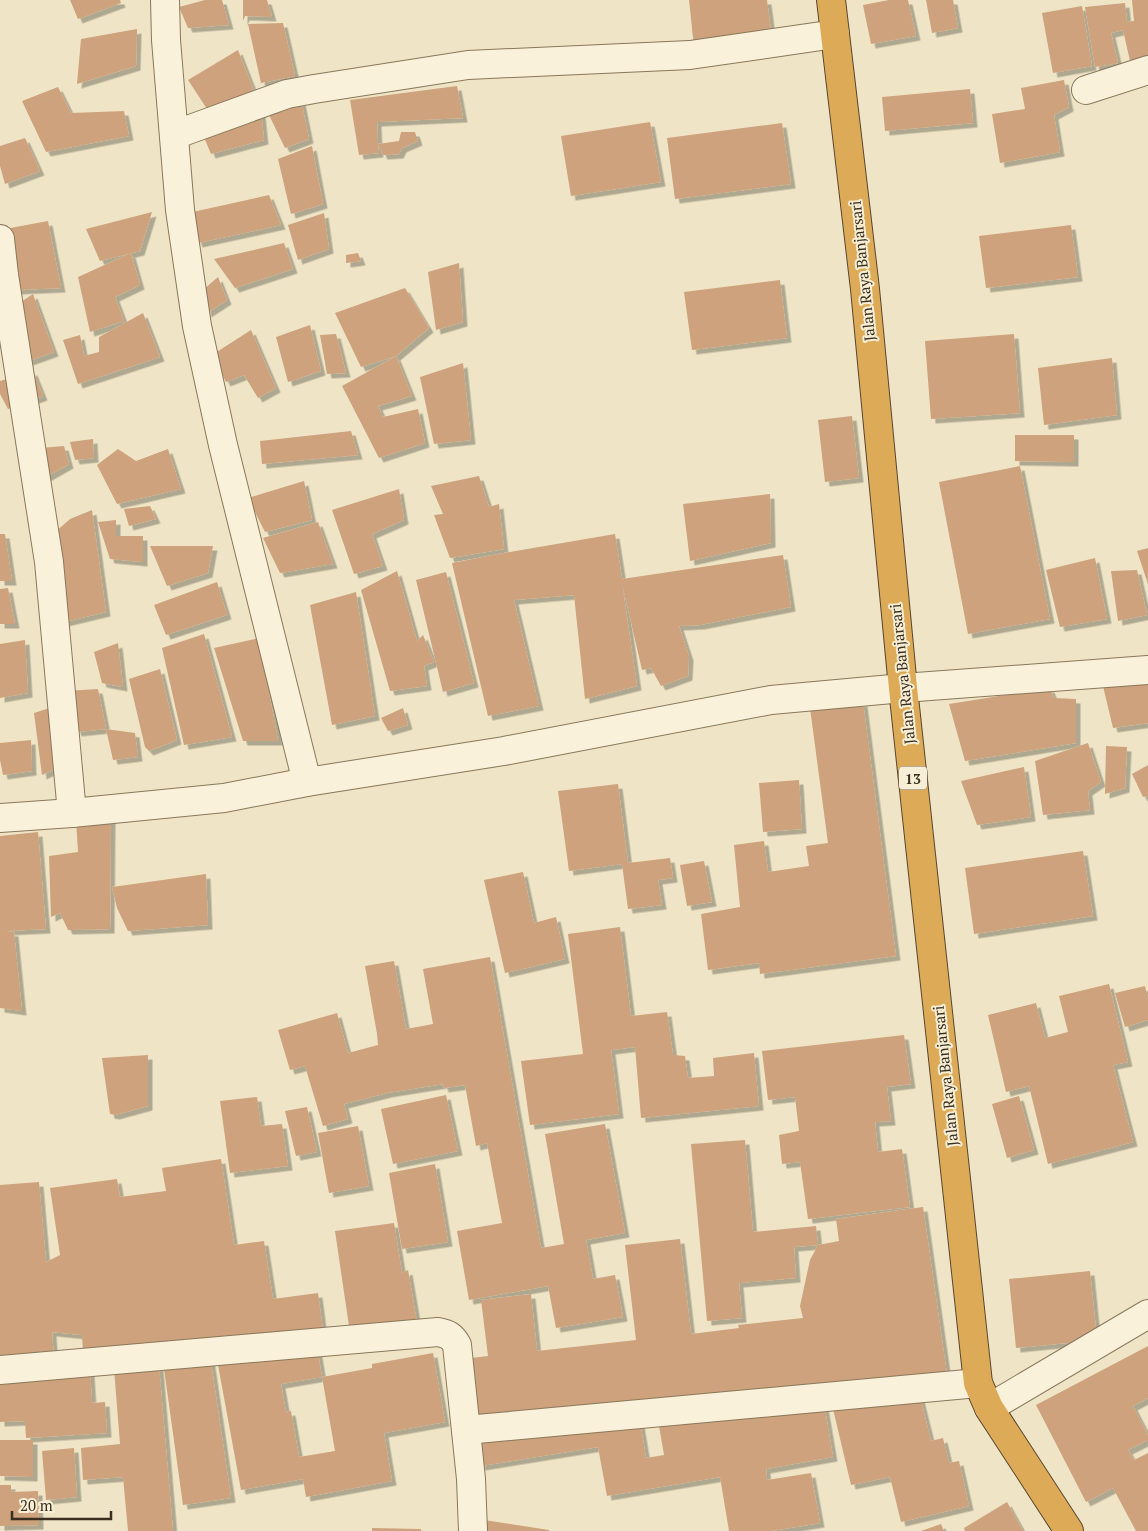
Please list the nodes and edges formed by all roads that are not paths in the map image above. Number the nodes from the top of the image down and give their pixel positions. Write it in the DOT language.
graph roads {
  1 [pos="165,0"];
  2 [pos="831,0"];
  3 [pos="835,34"];
  4 [pos="1148,70"];
  5 [pos="1086,90"];
  6 [pos="174,135"];
  7 [pos="0,239"];
  8 [pos="8,352"];
  9 [pos="1148,670"];
  10 [pos="903,688"];
  11 [pos="307,782"];
  12 [pos="72,813"];
  13 [pos="0,818"];
  14 [pos="1148,1314"];
  15 [pos="0,1370"];
  16 [pos="978,1383"];
  17 [pos="989,1408"];
  18 [pos="467,1440"];
  19 [pos="474,1531"];
  20 [pos="1069,1531"];
  1 -- 6 [label="street"];
  2 -- 3 [label="highway, Jalan Raya Banjarsari / 13"];
  3 -- 6 [label="street"];
  3 -- 10 [label="highway, Jalan Raya Banjarsari / 13"];
  4 -- 5 [label="street"];
  6 -- 11 [label="street"];
  7 -- 8 [label="street"];
  8 -- 12 [label="street"];
  9 -- 10 [label="street"];
  10 -- 11 [label="street"];
  10 -- 16 [label="highway, Jalan Raya Banjarsari / 13"];
  11 -- 12 [label="street"];
  12 -- 13 [label="street"];
  14 -- 17 [label="street"];
  15 -- 18 [label="street"];
  16 -- 17 [label="highway, Jalan Raya Banjarsari / 13"];
  16 -- 18 [label="street"];
  17 -- 20 [label="highway, Jalan Raya Banjarsari / 13"];
  18 -- 19 [label="street"];
}
